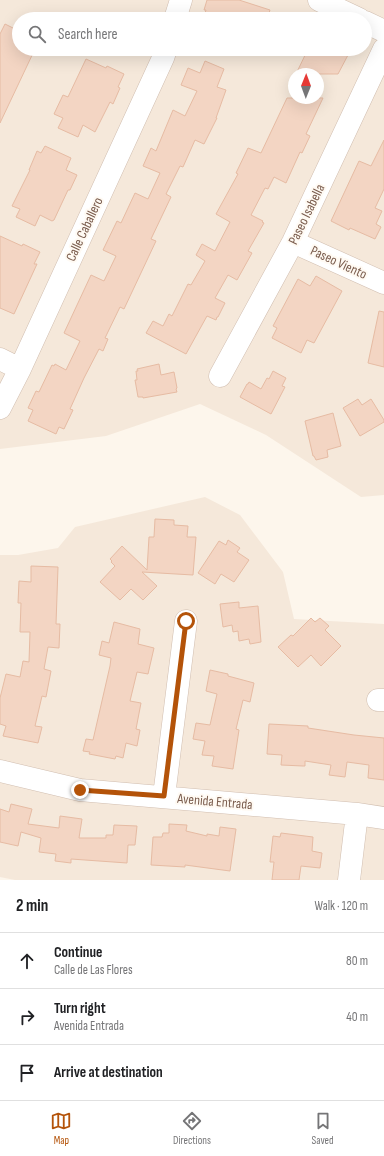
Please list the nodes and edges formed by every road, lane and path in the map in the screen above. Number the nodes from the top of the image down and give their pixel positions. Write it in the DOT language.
graph roads {
  1 [pos="181,0"];
  2 [pos="319,0"];
  3 [pos="177,12"];
  4 [pos="344,12"];
  5 [pos="372,25"];
  6 [pos="384,31"];
  7 [pos="384,49"];
  8 [pos="164,56"];
  9 [pos="294,242"];
  10 [pos="384,283"];
  11 [pos="0,359"];
  12 [pos="20,369"];
  13 [pos="220,376"];
  14 [pos="0,408"];
  15 [pos="186,621"];
  16 [pos="0,771"];
  17 [pos="164,796"];
  18 [pos="357,814"];
  19 [pos="384,818"];
  20 [pos="349,880"];
  1 -- 3 [label="street"];
  2 -- 4 [label="street"];
  5 -- 6 [label="street"];
  7 -- 9 [label="street, Paseo Isabella"];
  8 -- 12 [label="street, Calle Caballero"];
  9 -- 10 [label="street, Paseo Viento"];
  9 -- 13 [label="street, Paseo Isabella"];
  11 -- 12 [label="street"];
  12 -- 14 [label="street, Calle Caballero"];
  15 -- 17 [label="street"];
  16 -- 17 [label="street, Avenida Entrada"];
  17 -- 18 [label="street, Avenida Entrada"];
  18 -- 19 [label="street, Avenida Entrada"];
  18 -- 20 [label="street"];
}
